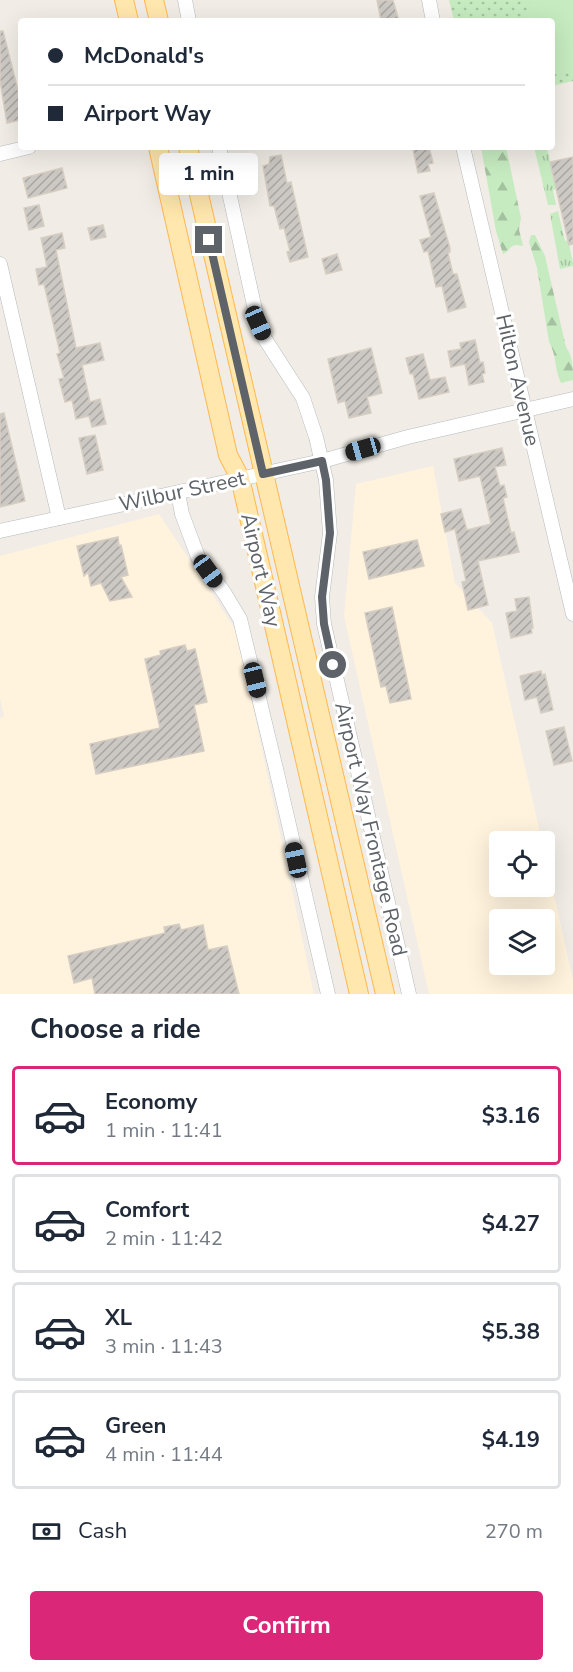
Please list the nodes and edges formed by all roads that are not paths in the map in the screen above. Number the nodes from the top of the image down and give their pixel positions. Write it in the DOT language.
graph roads {
  1 [pos="124,0"];
  2 [pos="154,0"];
  3 [pos="184,0"];
  4 [pos="429,0"];
  5 [pos="128,18"];
  6 [pos="158,18"];
  7 [pos="188,18"];
  8 [pos="433,18"];
  9 [pos="18,150"];
  10 [pos="159,150"];
  11 [pos="189,150"];
  12 [pos="220,150"];
  13 [pos="464,150"];
  14 [pos="0,154"];
  15 [pos="0,264"];
  16 [pos="573,399"];
  17 [pos="525,410"];
  18 [pos="322,461"];
  19 [pos="263,474"];
  20 [pos="240,478"];
  21 [pos="178,493"];
  22 [pos="59,518"];
  23 [pos="0,531"];
  24 [pos="573,614"];
  25 [pos="328,994"];
  26 [pos="359,994"];
  27 [pos="385,994"];
  28 [pos="409,994"];
  1 -- 5 [label="main road"];
  2 -- 6 [label="main road"];
  3 -- 7 [label="street"];
  4 -- 8 [label="street"];
  9 -- 14 [label="street"];
  10 -- 20 [label="main road, Airport Way"];
  11 -- 19 [label="main road, Airport Way"];
  12 -- 18 [label="street, Airport Way Frontage Road"];
  13 -- 17 [label="street, Hilton Avenue"];
  15 -- 22 [label="street"];
  16 -- 17 [label="street, Wilbur Street"];
  17 -- 18 [label="street, Wilbur Street"];
  17 -- 24 [label="street, Hilton Avenue"];
  18 -- 19 [label="street, Wilbur Street"];
  18 -- 28 [label="street, Airport Way Frontage Road"];
  19 -- 20 [label="street, Wilbur Street"];
  19 -- 27 [label="main road, Airport Way"];
  20 -- 21 [label="street, Wilbur Street"];
  20 -- 26 [label="main road, Airport Way"];
  21 -- 22 [label="street, Wilbur Street"];
  21 -- 25 [label="street"];
  22 -- 23 [label="street, Wilbur Street"];
}
